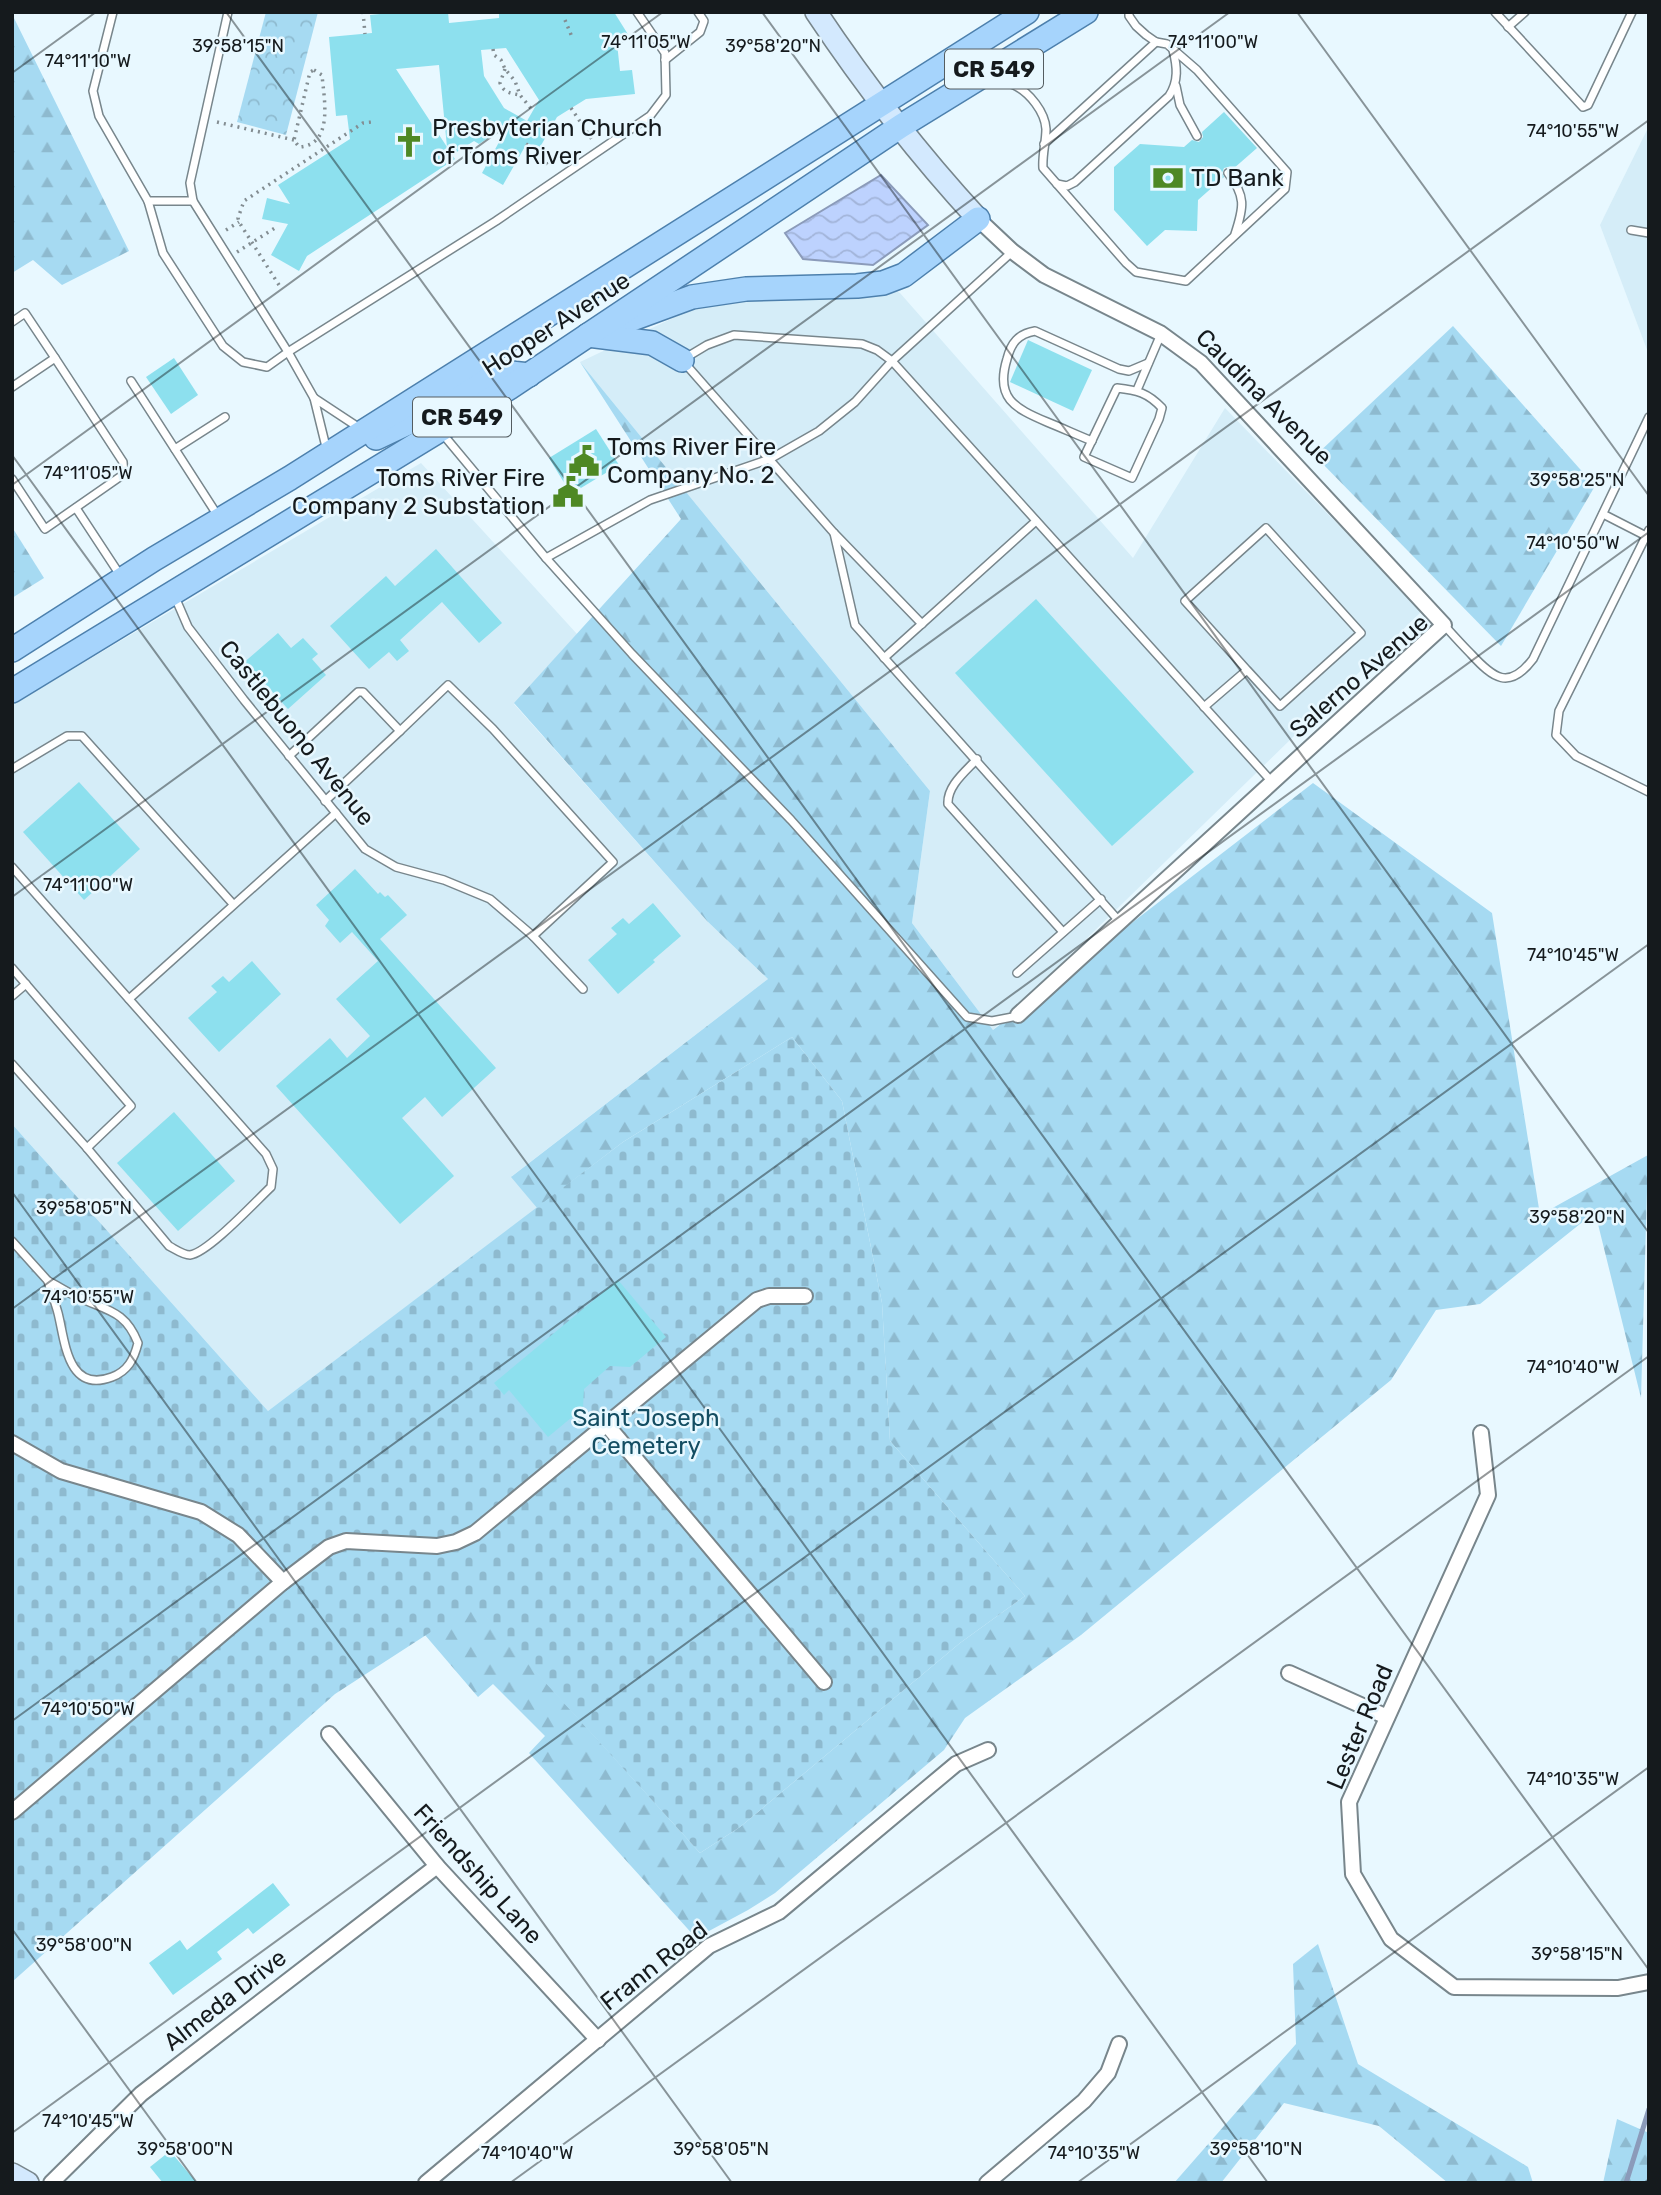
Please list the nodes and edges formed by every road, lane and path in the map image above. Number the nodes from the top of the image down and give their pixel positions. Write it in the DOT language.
graph roads {
  1 [pos="113,12"];
  2 [pos="228,12"];
  3 [pos="363,12"];
  4 [pos="638,12"];
  5 [pos="698,12"];
  6 [pos="816,12"];
  7 [pos="1027,12"];
  8 [pos="1086,12"];
  9 [pos="1129,12"];
  10 [pos="1494,12"];
  11 [pos="1525,12"];
  12 [pos="1632,12"];
  13 [pos="565,20"];
  14 [pos="1508,27"];
  15 [pos="365,34"];
  16 [pos="572,37"];
  17 [pos="1156,42"];
  18 [pos="493,49"];
  19 [pos="1173,49"];
  20 [pos="665,60"];
  21 [pos="505,69"];
  22 [pos="979,78"];
  23 [pos="1175,83"];
  24 [pos="520,95"];
  25 [pos="882,103"];
  26 [pos="572,108"];
  27 [pos="533,111"];
  28 [pos="325,112"];
  29 [pos="331,112"];
  30 [pos="372,122"];
  31 [pos="229,125"];
  32 [pos="901,126"];
  33 [pos="1197,136"];
  34 [pos="293,140"];
  35 [pos="593,141"];
  36 [pos="317,142"];
  37 [pos="526,144"];
  38 [pos="1044,144"];
  39 [pos="322,149"];
  40 [pos="550,168"];
  41 [pos="1228,173"];
  42 [pos="1057,183"];
  43 [pos="148,201"];
  44 [pos="193,201"];
  45 [pos="978,219"];
  46 [pos="278,226"];
  47 [pos="1631,230"];
  48 [pos="1649,233"];
  49 [pos="1234,237"];
  50 [pos="252,242"];
  51 [pos="1012,251"];
  52 [pos="230,257"];
  53 [pos="279,285"];
  54 [pos="12,322"];
  55 [pos="1162,334"];
  56 [pos="588,335"];
  57 [pos="288,352"];
  58 [pos="55,358"];
  59 [pos="682,360"];
  60 [pos="892,361"];
  61 [pos="1148,363"];
  62 [pos="528,375"];
  63 [pos="131,381"];
  64 [pos="12,387"];
  65 [pos="1137,390"];
  66 [pos="314,398"];
  67 [pos="1649,416"];
  68 [pos="225,417"];
  69 [pos="439,430"];
  70 [pos="364,431"];
  71 [pos="1092,441"];
  72 [pos="175,450"];
  73 [pos="328,454"];
  74 [pos="770,459"];
  75 [pos="290,478"];
  76 [pos="12,479"];
  77 [pos="76,508"];
  78 [pos="1603,514"];
  79 [pos="220,519"];
  80 [pos="1037,521"];
  81 [pos="834,533"];
  82 [pos="1647,533"];
  83 [pos="546,558"];
  84 [pos="122,579"];
  85 [pos="173,593"];
  86 [pos="922,624"];
  87 [pos="1444,625"];
  88 [pos="12,650"];
  89 [pos="884,658"];
  90 [pos="1247,670"];
  91 [pos="12,691"];
  92 [pos="1204,707"];
  93 [pos="400,731"];
  94 [pos="289,757"];
  95 [pos="977,759"];
  96 [pos="12,769"];
  97 [pos="1273,783"];
  98 [pos="1649,792"];
  99 [pos="325,801"];
  100 [pos="336,813"];
  101 [pos="12,867"];
  102 [pos="1101,899"];
  103 [pos="233,904"];
  104 [pos="1121,922"];
  105 [pos="1063,932"];
  106 [pos="533,936"];
  107 [pos="12,968"];
  108 [pos="1017,973"];
  109 [pos="26,984"];
  110 [pos="583,989"];
  111 [pos="12,996"];
  112 [pos="129,999"];
  113 [pos="1018,1016"];
  114 [pos="12,1064"];
  115 [pos="87,1148"];
  116 [pos="12,1241"];
  117 [pos="48,1281"];
  118 [pos="804,1296"];
  119 [pos="606,1424"];
  120 [pos="1481,1433"];
  121 [pos="12,1443"];
  122 [pos="283,1582"];
  123 [pos="1289,1673"];
  124 [pos="824,1682"];
  125 [pos="1387,1717"];
  126 [pos="328,1734"];
  127 [pos="988,1750"];
  128 [pos="12,1812"];
  129 [pos="437,1866"];
  130 [pos="1649,1982"];
  131 [pos="597,2040"];
  132 [pos="1119,2044"];
  133 [pos="12,2174"];
  134 [pos="28,2183"];
  135 [pos="51,2183"];
  136 [pos="426,2183"];
  137 [pos="987,2183"];
  1 -- 43 [label="lane"];
  2 -- 44 [label="lane"];
  3 -- 15 [label="path"];
  4 -- 20 [label="lane"];
  5 -- 20 [label="lane"];
  6 -- 25 [label="street, Caudina Avenue"];
  7 -- 25 [label="main road, Hooper Avenue / CR 549"];
  8 -- 22 [label="main road, Hooper Avenue / CR 549"];
  9 -- 17 [label="lane"];
  10 -- 14 [label="lane"];
  11 -- 14 [label="lane"];
  12 -- 14 [label="lane"];
  13 -- 16 [label="path"];
  17 -- 19 [label="lane"];
  17 -- 38 [label="lane"];
  18 -- 21 [label="path"];
  19 -- 23 [label="lane"];
  19 -- 49 [label="lane"];
  20 -- 57 [label="lane"];
  21 -- 24 [label="path"];
  21 -- 24 [label="path"];
  22 -- 32 [label="main road, Hooper Avenue / CR 549"];
  22 -- 38 [label="lane"];
  23 -- 33 [label="lane"];
  23 -- 42 [label="lane"];
  24 -- 27 [label="path"];
  25 -- 32 [label="street, Caudina Avenue"];
  25 -- 70 [label="main road, Hooper Avenue / CR 549"];
  26 -- 35 [label="path"];
  28 -- 29 [label="path"];
  28 -- 34 [label="path"];
  28 -- 36 [label="path"];
  30 -- 39 [label="path"];
  31 -- 34 [label="path"];
  32 -- 45 [label="street, Caudina Avenue"];
  32 -- 56 [label="main road, Hooper Avenue / CR 549"];
  34 -- 36 [label="path"];
  36 -- 39 [label="path"];
  37 -- 40 [label="path"];
  38 -- 42 [label="lane"];
  39 -- 50 [label="path"];
  41 -- 49 [label="lane"];
  42 -- 49 [label="lane"];
  43 -- 44 [label="lane"];
  43 -- 57 [label="lane"];
  44 -- 52 [label="lane"];
  45 -- 51 [label="street, Caudina Avenue"];
  45 -- 56 [label="main road"];
  46 -- 50 [label="path"];
  47 -- 48 [label="lane"];
  50 -- 52 [label="path"];
  50 -- 53 [label="path"];
  51 -- 55 [label="street, Caudina Avenue"];
  51 -- 60 [label="lane"];
  52 -- 57 [label="lane"];
  54 -- 58 [label="lane"];
  55 -- 61 [label="lane"];
  55 -- 87 [label="street, Caudina Avenue"];
  56 -- 59 [label="main road"];
  56 -- 62 [label="main road, Hooper Avenue / CR 549"];
  57 -- 66 [label="lane"];
  58 -- 64 [label="lane"];
  58 -- 77 [label="lane"];
  59 -- 60 [label="lane"];
  59 -- 74 [label="lane"];
  60 -- 74 [label="lane"];
  60 -- 80 [label="lane"];
  61 -- 65 [label="lane"];
  61 -- 71 [label="lane"];
  62 -- 69 [label="main road, Hooper Avenue / CR 549"];
  62 -- 75 [label="main road"];
  63 -- 72 [label="lane"];
  65 -- 71 [label="lane"];
  65 -- 71 [label="lane"];
  66 -- 70 [label="lane"];
  66 -- 73 [label="lane"];
  67 -- 78 [label="lane, Salerno Avenue"];
  68 -- 72 [label="lane"];
  69 -- 83 [label="lane"];
  69 -- 85 [label="main road, Hooper Avenue / CR 549"];
  70 -- 73 [label="main road, Hooper Avenue / CR 549"];
  72 -- 79 [label="lane"];
  73 -- 75 [label="main road, Hooper Avenue / CR 549"];
  74 -- 81 [label="lane"];
  74 -- 83 [label="lane"];
  75 -- 79 [label="main road, Hooper Avenue / CR 549"];
  76 -- 77 [label="lane"];
  77 -- 84 [label="lane"];
  78 -- 82 [label="lane"];
  78 -- 87 [label="lane, Salerno Avenue"];
  79 -- 84 [label="main road, Hooper Avenue / CR 549"];
  80 -- 86 [label="lane"];
  80 -- 92 [label="lane"];
  81 -- 86 [label="lane"];
  81 -- 89 [label="lane"];
  82 -- 98 [label="lane"];
  83 -- 113 [label="lane"];
  84 -- 88 [label="main road, Hooper Avenue / CR 549"];
  85 -- 91 [label="main road, Hooper Avenue / CR 549"];
  85 -- 94 [label="lane, Castlebuono Avenue"];
  86 -- 89 [label="lane"];
  87 -- 97 [label="street, Salerno Avenue"];
  89 -- 95 [label="lane"];
  90 -- 90 [label="lane"];
  90 -- 92 [label="lane"];
  92 -- 97 [label="lane"];
  93 -- 94 [label="lane"];
  93 -- 99 [label="lane"];
  93 -- 106 [label="lane"];
  94 -- 99 [label="lane, Castlebuono Avenue"];
  95 -- 102 [label="lane"];
  95 -- 105 [label="lane"];
  96 -- 103 [label="lane"];
  97 -- 104 [label="street, Salerno Avenue"];
  99 -- 100 [label="lane, Castlebuono Avenue"];
  100 -- 103 [label="lane"];
  100 -- 106 [label="lane, Castlebuono Avenue"];
  101 -- 112 [label="lane"];
  102 -- 104 [label="lane"];
  102 -- 105 [label="lane"];
  103 -- 112 [label="lane"];
  104 -- 113 [label="street, Salerno Avenue"];
  105 -- 108 [label="lane"];
  106 -- 110 [label="lane, Castlebuono Avenue"];
  107 -- 109 [label="lane"];
  109 -- 111 [label="lane"];
  109 -- 115 [label="lane"];
  112 -- 115 [label="lane"];
  114 -- 115 [label="lane"];
  116 -- 117 [label="lane"];
  117 -- 117 [label="lane"];
  118 -- 119 [label="street"];
  119 -- 122 [label="street"];
  119 -- 124 [label="street"];
  120 -- 125 [label="street, Lester Road"];
  121 -- 122 [label="street"];
  122 -- 128 [label="street"];
  123 -- 125 [label="street"];
  125 -- 130 [label="street, Lester Road"];
  126 -- 129 [label="street, Friendship Lane"];
  127 -- 131 [label="street, Frann Road"];
  129 -- 131 [label="street, Friendship Lane"];
  129 -- 135 [label="street, Almeda Drive"];
  131 -- 136 [label="street, Frann Road"];
  132 -- 137 [label="street"];
  133 -- 134 [label="street"];
}
